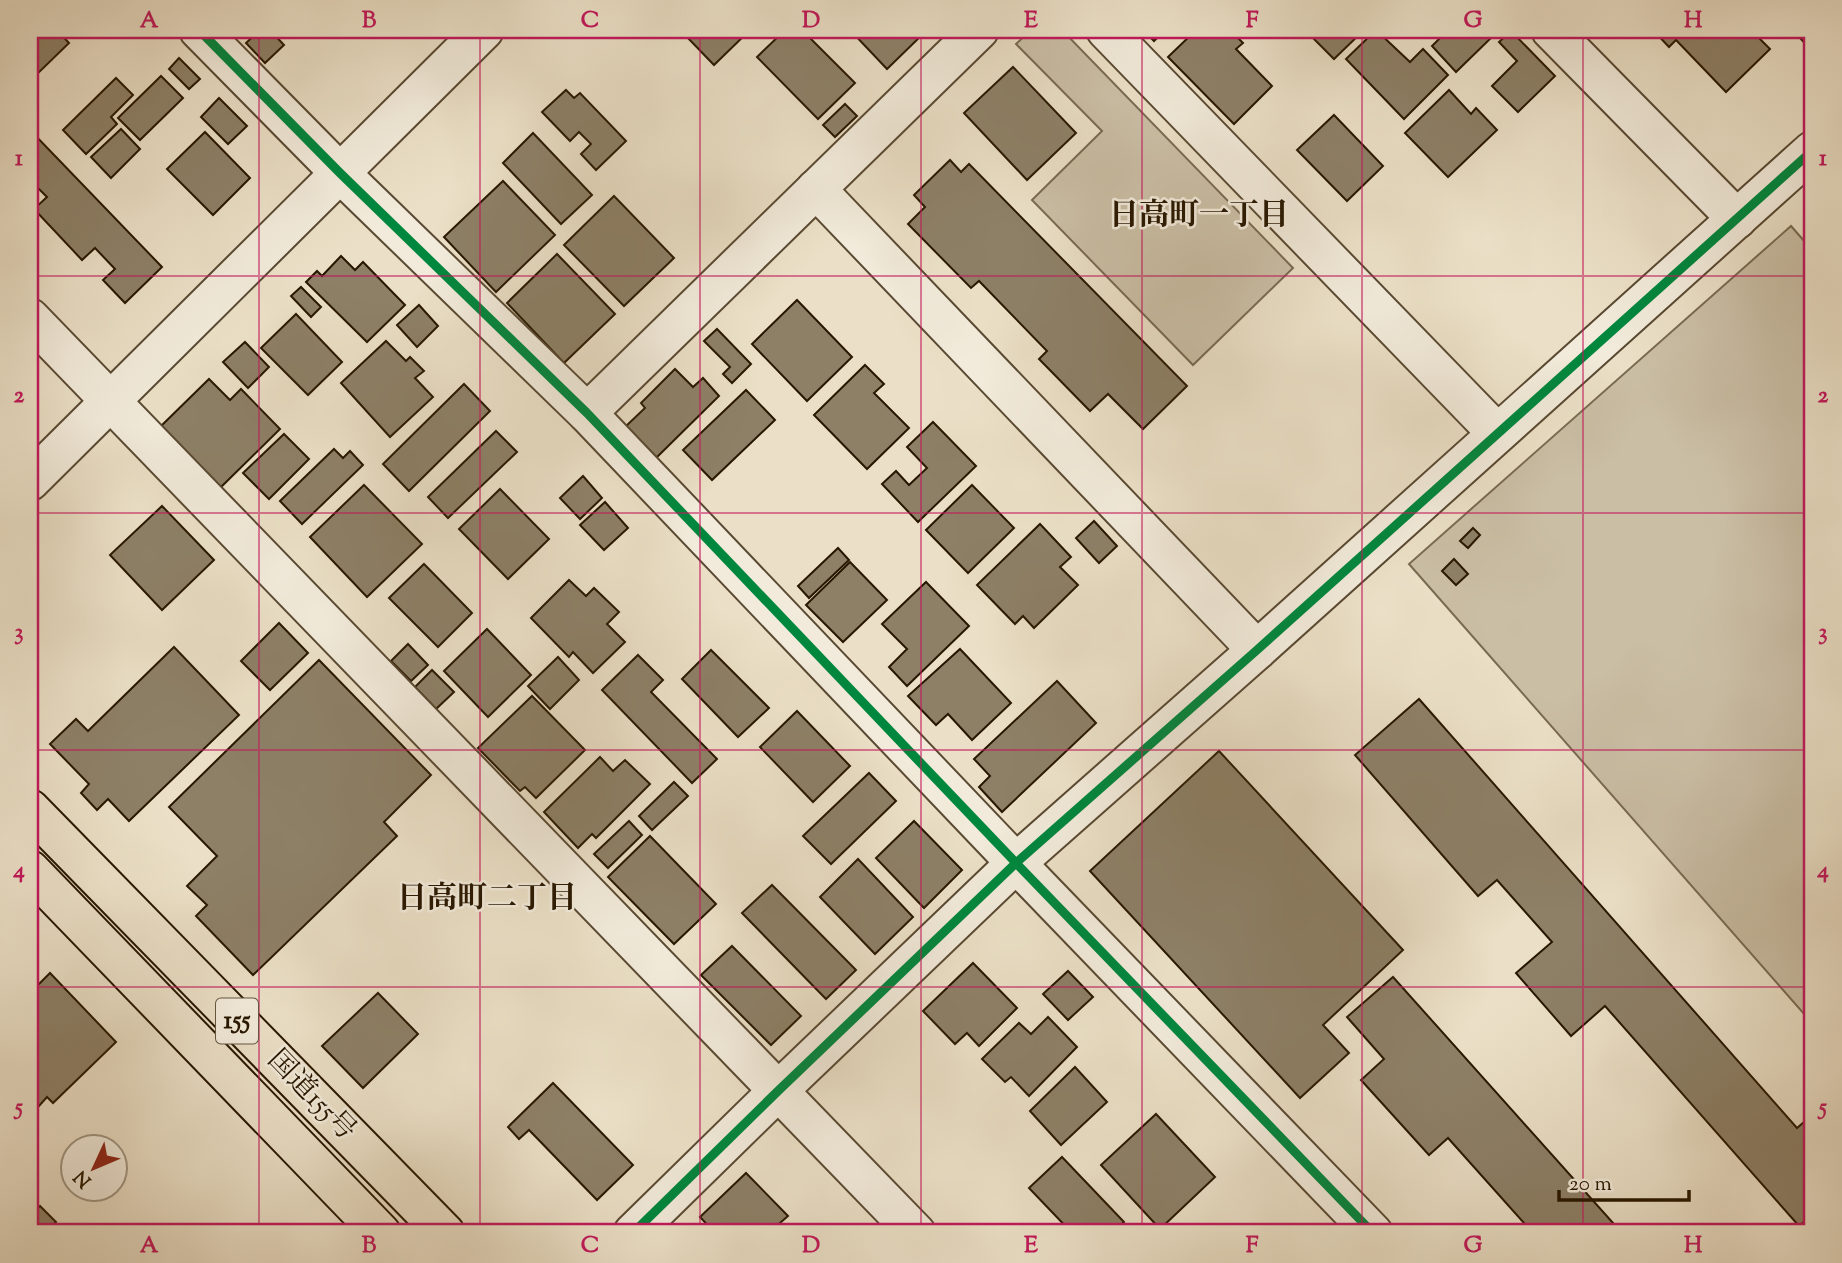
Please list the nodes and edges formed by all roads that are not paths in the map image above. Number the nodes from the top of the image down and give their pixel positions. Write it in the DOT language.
graph roads {
  1 [pos="198,30"];
  2 [pos="485,30"];
  3 [pos="979,30"];
  4 [pos="1107,30"];
  5 [pos="1551,30"];
  6 [pos="1812,151"];
  7 [pos="340,173"];
  8 [pos="816,188"];
  9 [pos="1737,219"];
  10 [pos="30,318"];
  11 [pos="110,399"];
  12 [pos="587,413"];
  13 [pos="1497,433"];
  14 [pos="30,481"];
  15 [pos="1258,650"];
  16 [pos="30,809"];
  17 [pos="1016,863"];
  18 [pos="30,870"];
  19 [pos="778,1091"];
  20 [pos="381,1233"];
  21 [pos="445,1233"];
  22 [pos="634,1233"];
  23 [pos="916,1233"];
  24 [pos="1373,1233"];
  1 -- 7 [label="street"];
  2 -- 7 [label="street"];
  3 -- 8 [label="street"];
  4 -- 13 [label="street"];
  5 -- 9 [label="street"];
  6 -- 9 [label="street"];
  7 -- 11 [label="street"];
  7 -- 12 [label="street"];
  8 -- 12 [label="street"];
  8 -- 15 [label="street"];
  9 -- 13 [label="street"];
  10 -- 11 [label="street"];
  11 -- 14 [label="street"];
  11 -- 19 [label="street"];
  12 -- 17 [label="street"];
  13 -- 15 [label="street"];
  15 -- 17 [label="street"];
  16 -- 21 [label="highway, 国道155号 / 155"];
  17 -- 19 [label="street"];
  17 -- 24 [label="street"];
  18 -- 20 [label="highway, 国道155号 / 155"];
  19 -- 22 [label="street"];
  19 -- 23 [label="street"];
}
